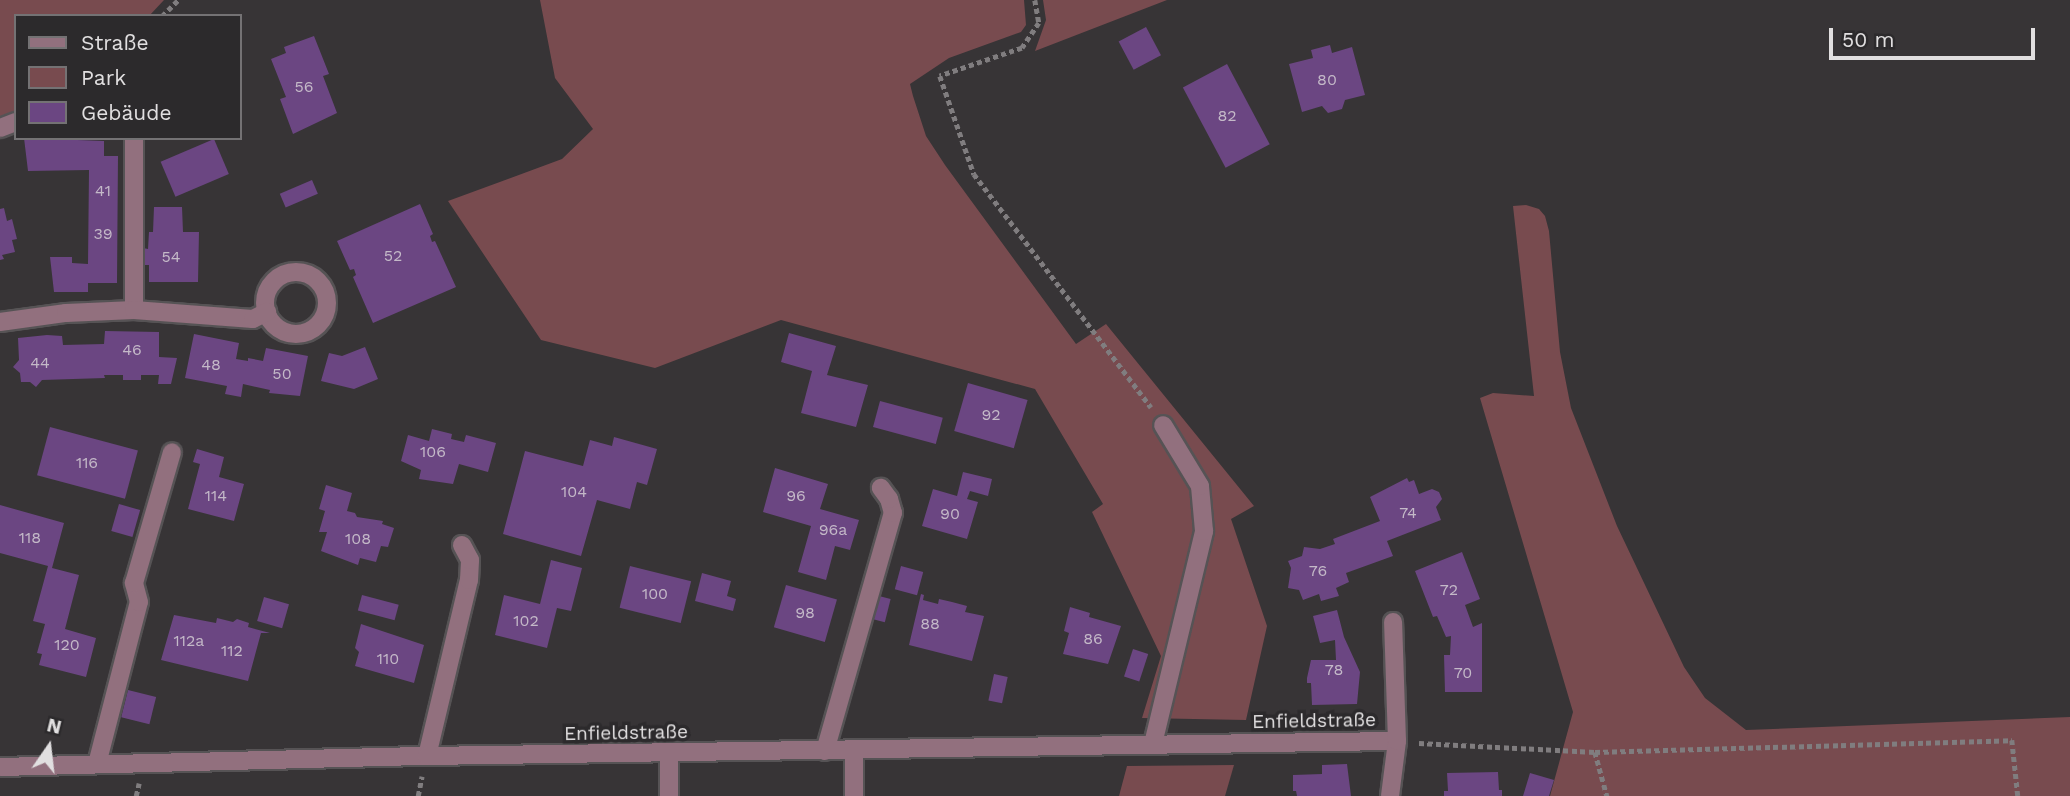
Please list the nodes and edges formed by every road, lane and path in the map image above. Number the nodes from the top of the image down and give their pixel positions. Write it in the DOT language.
graph roads {
  1 [pos="177,0"];
  2 [pos="1035,0"];
  3 [pos="164,14"];
  4 [pos="134,140"];
  5 [pos="134,310"];
  6 [pos="267,312"];
  7 [pos="0,322"];
  8 [pos="1163,425"];
  9 [pos="172,452"];
  10 [pos="881,488"];
  11 [pos="462,545"];
  12 [pos="1393,622"];
  13 [pos="1397,741"];
  14 [pos="1153,744"];
  15 [pos="825,751"];
  16 [pos="854,751"];
  17 [pos="1595,752"];
  18 [pos="669,753"];
  19 [pos="427,756"];
  20 [pos="97,764"];
  21 [pos="0,766"];
  22 [pos="669,796"];
  23 [pos="854,796"];
  24 [pos="1390,796"];
  25 [pos="1607,796"];
  26 [pos="2018,796"];
  1 -- 3 [label="path"];
  2 -- 8 [label="path"];
  4 -- 5 [label="street"];
  5 -- 6 [label="street"];
  5 -- 7 [label="street"];
  8 -- 14 [label="street"];
  9 -- 20 [label="street"];
  10 -- 15 [label="street"];
  11 -- 19 [label="street"];
  12 -- 13 [label="street, Enfieldstraße"];
  13 -- 14 [label="street, Enfieldstraße"];
  13 -- 17 [label="path"];
  13 -- 24 [label="street"];
  14 -- 16 [label="street, Enfieldstraße"];
  15 -- 16 [label="street, Enfieldstraße"];
  15 -- 18 [label="street, Enfieldstraße"];
  16 -- 23 [label="street"];
  17 -- 25 [label="path"];
  17 -- 26 [label="path"];
  18 -- 19 [label="street, Enfieldstraße"];
  18 -- 22 [label="street"];
  19 -- 20 [label="street, Enfieldstraße"];
  20 -- 21 [label="street, Enfieldstraße"];
}
